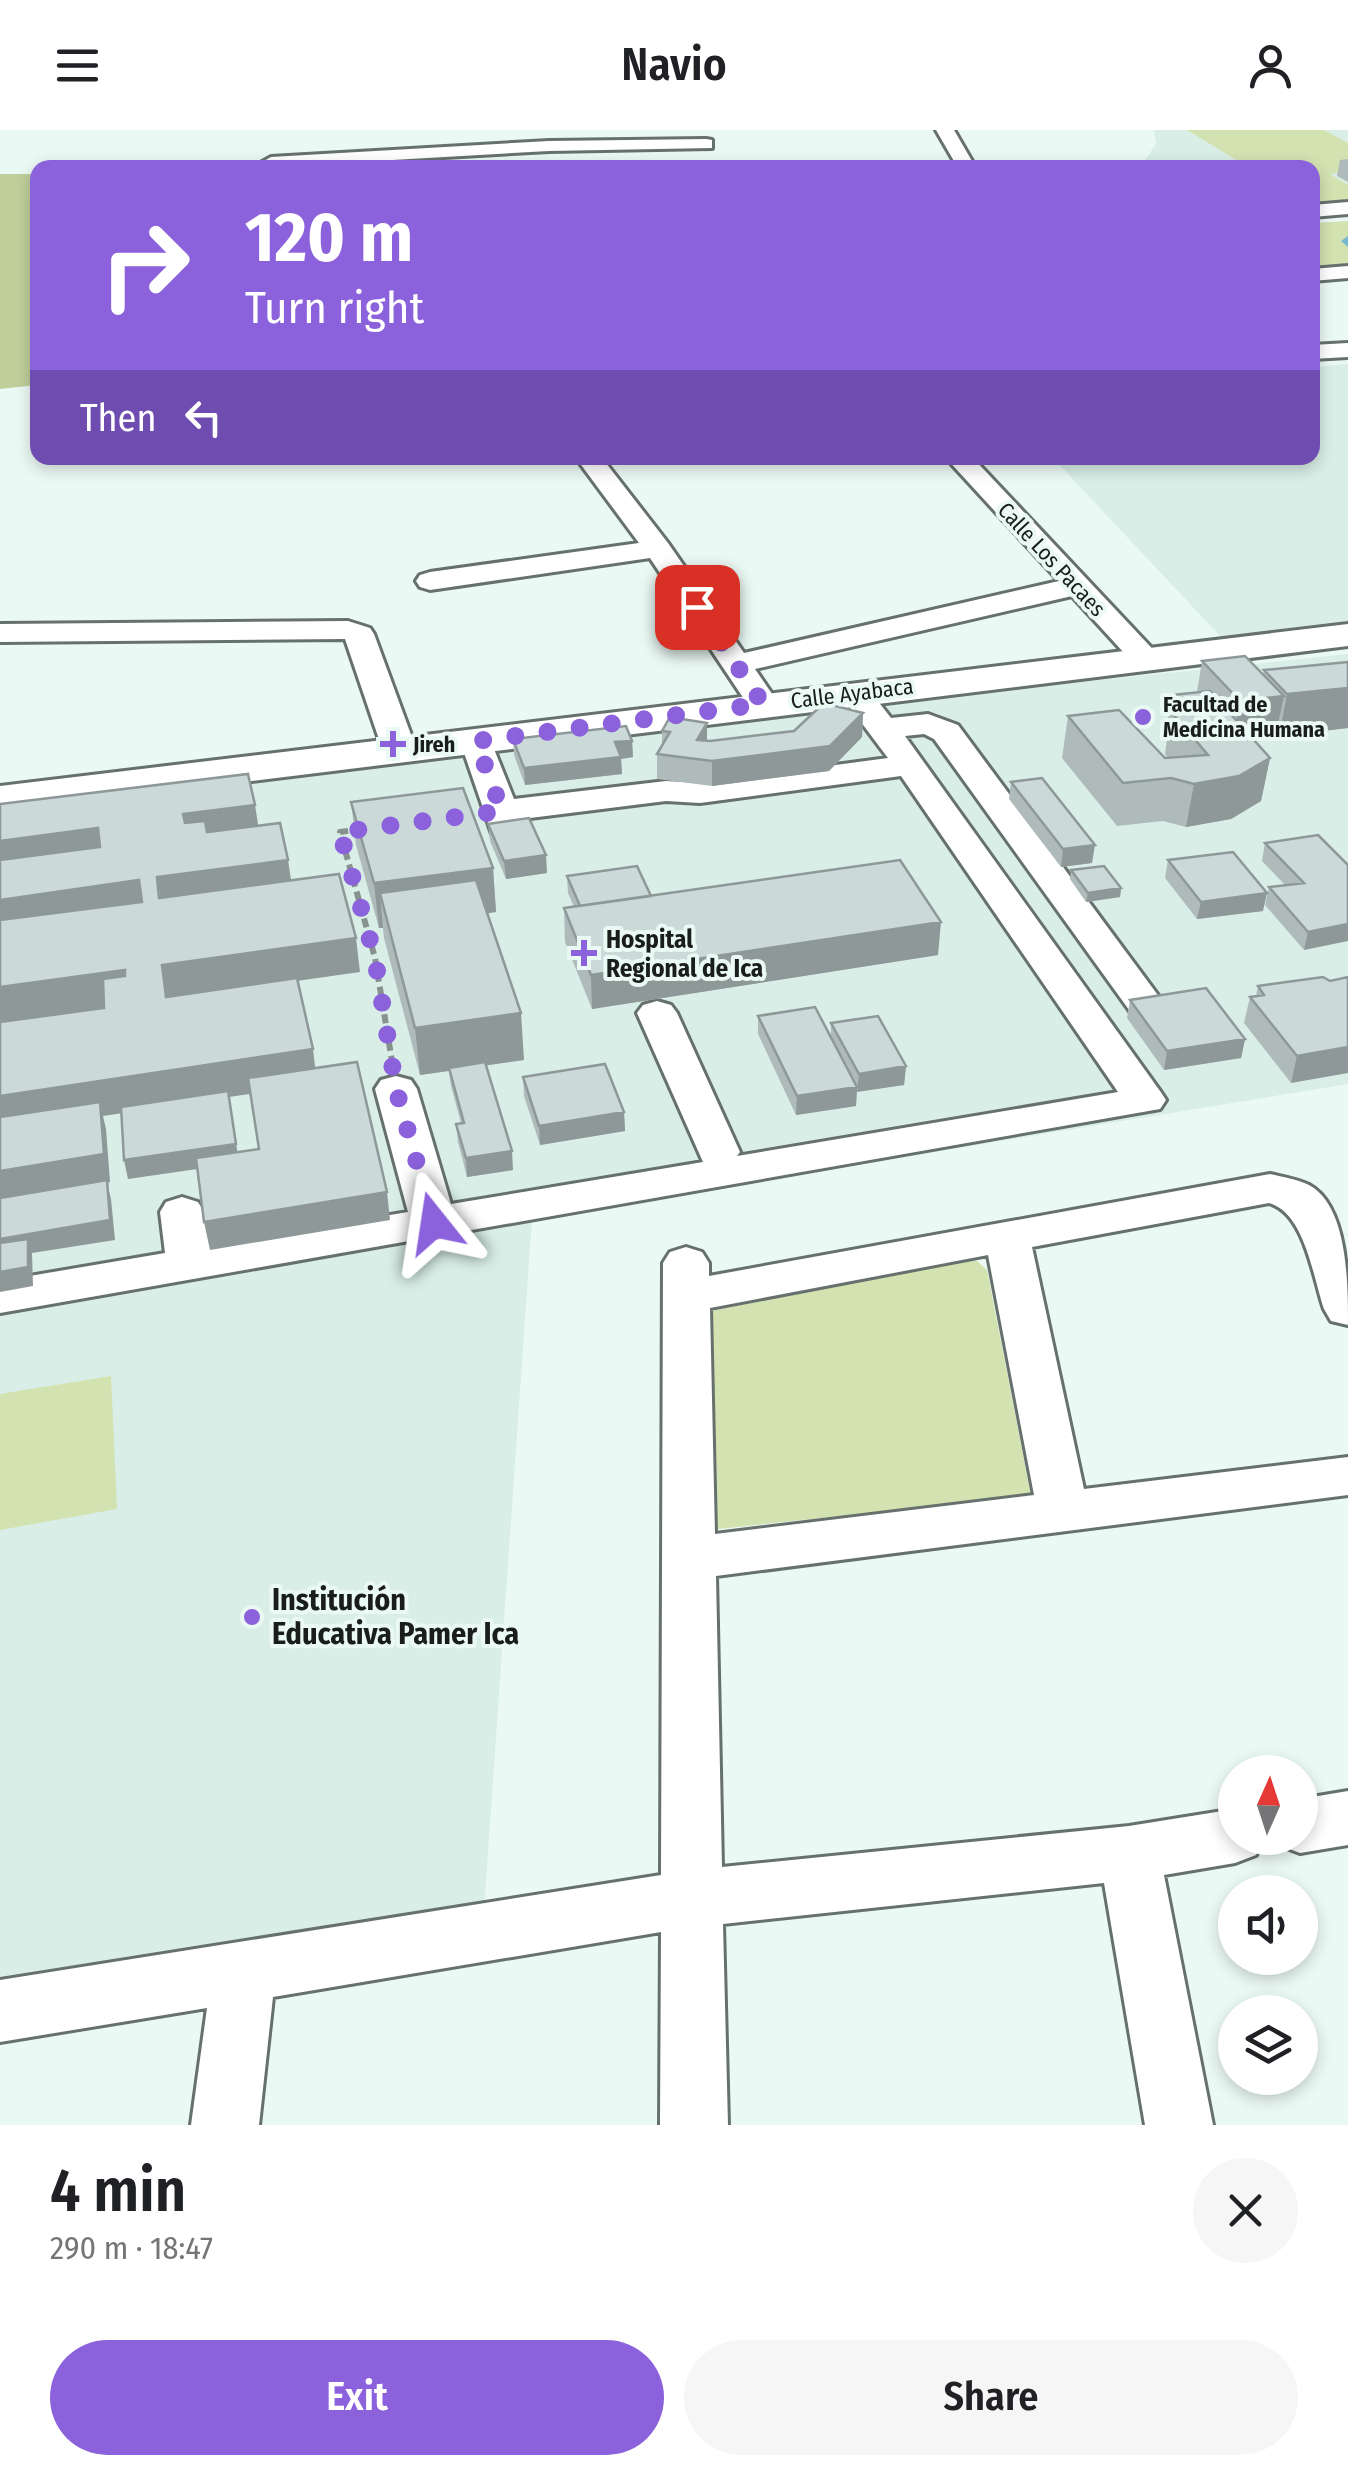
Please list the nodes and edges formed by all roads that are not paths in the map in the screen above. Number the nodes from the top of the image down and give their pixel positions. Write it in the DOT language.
graph roads {
  1 [pos="946,130"];
  2 [pos="546,138"];
  3 [pos="706,144"];
  4 [pos="662,145"];
  5 [pos="294,160"];
  6 [pos="671,160"];
  7 [pos="963,160"];
  8 [pos="1348,208"];
  9 [pos="1320,210"];
  10 [pos="1348,272"];
  11 [pos="1320,274"];
  12 [pos="1348,350"];
  13 [pos="1320,352"];
  14 [pos="593,465"];
  15 [pos="964,465"];
  16 [pos="658,549"];
  17 [pos="430,582"];
  18 [pos="1076,586"];
  19 [pos="0,632"];
  20 [pos="1348,635"];
  21 [pos="1146,659"];
  22 [pos="736,664"];
  23 [pos="855,693"];
  24 [pos="763,704"];
  25 [pos="882,729"];
  26 [pos="476,741"];
  27 [pos="400,751"];
  28 [pos="908,766"];
  29 [pos="0,799"];
  30 [pos="1054,878"];
  31 [pos="996,886"];
  32 [pos="1075,1000"];
  33 [pos="656,1013"];
  34 [pos="1133,1083"];
  35 [pos="396,1089"];
  36 [pos="718,1152"];
  37 [pos="431,1211"];
  38 [pos="182,1212"];
  39 [pos="1007,1235"];
  40 [pos="190,1264"];
  41 [pos="0,1297"];
  42 [pos="1348,1309"];
  43 [pos="1348,1476"];
  44 [pos="1063,1512"];
  45 [pos="690,1558"];
  46 [pos="1348,1818"];
  47 [pos="1318,1823"];
  48 [pos="1218,1839"];
  49 [pos="1128,1853"];
  50 [pos="691,1899"];
  51 [pos="244,1974"];
  52 [pos="0,2010"];
  53 [pos="225,2125"];
  54 [pos="694,2125"];
  55 [pos="1179,2125"];
  1 -- 7 [label="street"];
  2 -- 4 [label="street"];
  2 -- 5 [label="street"];
  3 -- 4 [label="street"];
  4 -- 6 [label="street"];
  8 -- 9 [label="street"];
  10 -- 11 [label="street"];
  12 -- 13 [label="street"];
  14 -- 16 [label="street"];
  15 -- 18 [label="street, Calle Los Pacaes"];
  16 -- 17 [label="street"];
  16 -- 22 [label="street"];
  18 -- 21 [label="street, Calle Los Pacaes"];
  18 -- 22 [label="street"];
  19 -- 27 [label="street"];
  20 -- 21 [label="main road, Calle Ayabaca"];
  21 -- 23 [label="main road, Calle Ayabaca"];
  22 -- 24 [label="street"];
  23 -- 24 [label="main road, Calle Ayabaca"];
  23 -- 25 [label="street"];
  24 -- 26 [label="main road, Calle Ayabaca"];
  25 -- 28 [label="street"];
  25 -- 30 [label="street"];
  26 -- 27 [label="main road, Calle Ayabaca"];
  26 -- 28 [label="street"];
  27 -- 29 [label="main road, Calle Ayabaca"];
  28 -- 31 [label="street"];
  30 -- 31 [label="street"];
  30 -- 32 [label="street"];
  31 -- 32 [label="street"];
  32 -- 34 [label="street"];
  33 -- 36 [label="street"];
  34 -- 36 [label="street"];
  34 -- 37 [label="street"];
  35 -- 37 [label="street"];
  36 -- 37 [label="street"];
  37 -- 40 [label="street"];
  38 -- 40 [label="street"];
  39 -- 42 [label="street"];
  39 -- 44 [label="street"];
  39 -- 45 [label="street"];
  40 -- 41 [label="street"];
  43 -- 44 [label="street"];
  44 -- 45 [label="street"];
  45 -- 50 [label="street"];
  46 -- 47 [label="street"];
  48 -- 49 [label="street"];
  49 -- 50 [label="street"];
  49 -- 55 [label="street"];
  50 -- 51 [label="street"];
  50 -- 54 [label="street"];
  51 -- 52 [label="street"];
  51 -- 53 [label="street"];
}
